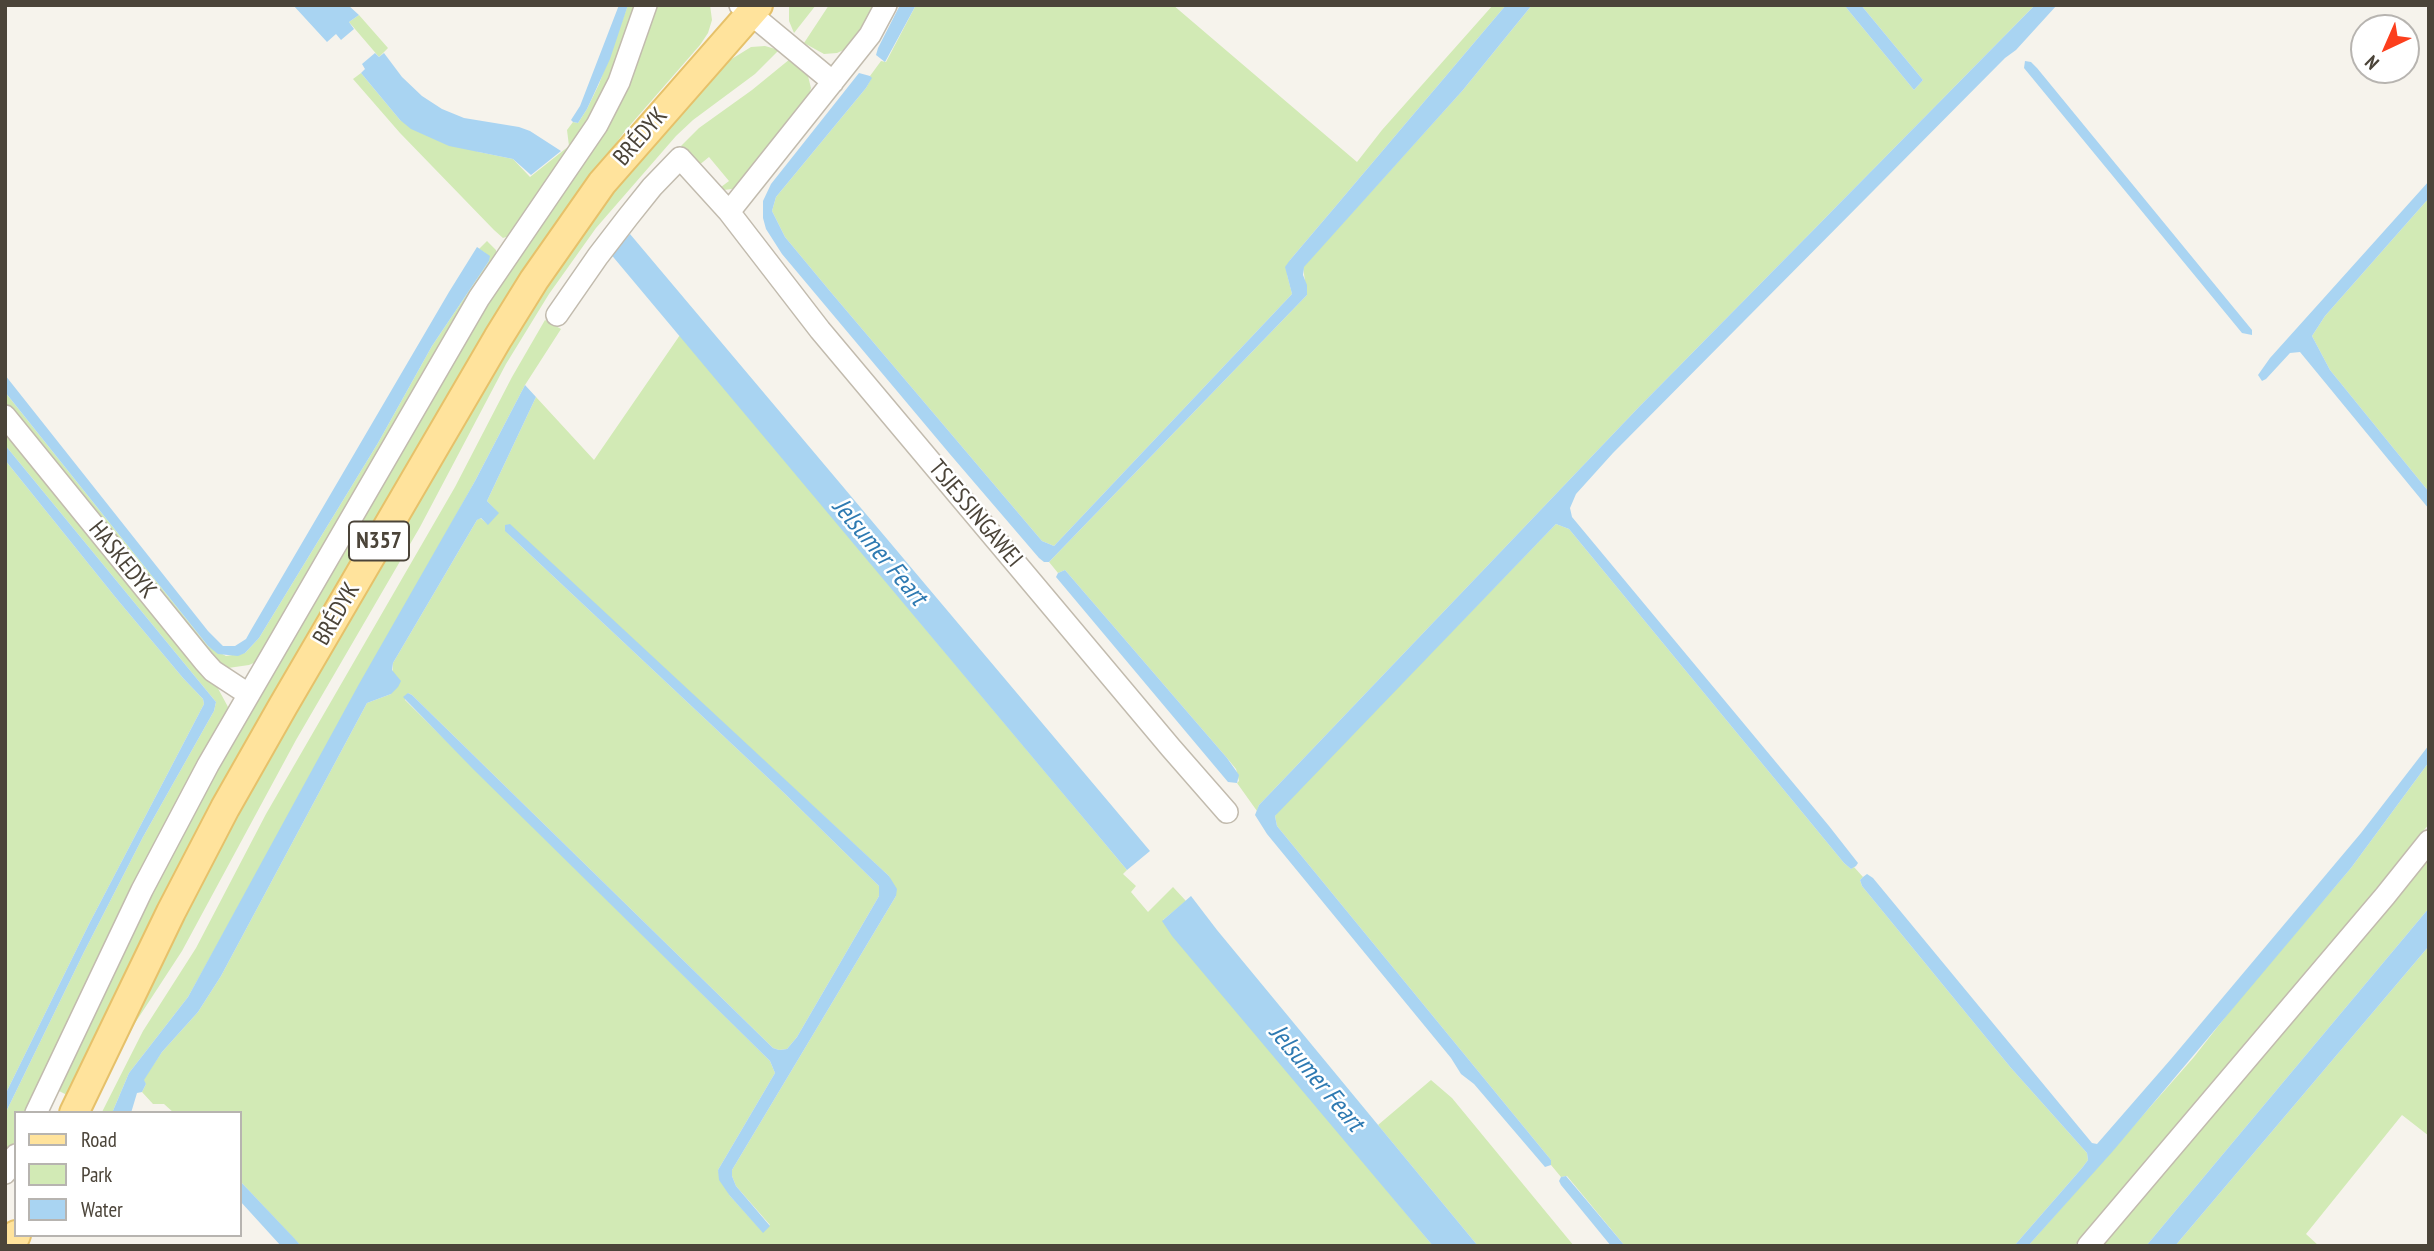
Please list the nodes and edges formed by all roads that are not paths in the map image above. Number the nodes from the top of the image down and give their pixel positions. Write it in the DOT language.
graph roads {
  1 [pos="646,5"];
  2 [pos="887,5"];
  3 [pos="750,8"];
  4 [pos="833,82"];
  5 [pos="680,158"];
  6 [pos="729,212"];
  7 [pos="557,315"];
  8 [pos="5,416"];
  9 [pos="248,694"];
  10 [pos="1227,812"];
  11 [pos="2429,841"];
  12 [pos="37,1111"];
  13 [pos="75,1111"];
  14 [pos="2088,1246"];
  1 -- 9 [label="street, BRÉDYK"];
  2 -- 4 [label="street"];
  3 -- 4 [label="street"];
  3 -- 13 [label="main road, BRÉDYK / N357"];
  4 -- 6 [label="street"];
  5 -- 6 [label="street, TSJESSINGAWEI"];
  5 -- 7 [label="street, BRÉDYK"];
  6 -- 10 [label="street, TSJESSINGAWEI"];
  8 -- 9 [label="street, HASKEDYK"];
  9 -- 12 [label="street, BRÉDYK"];
  11 -- 14 [label="street"];
}
